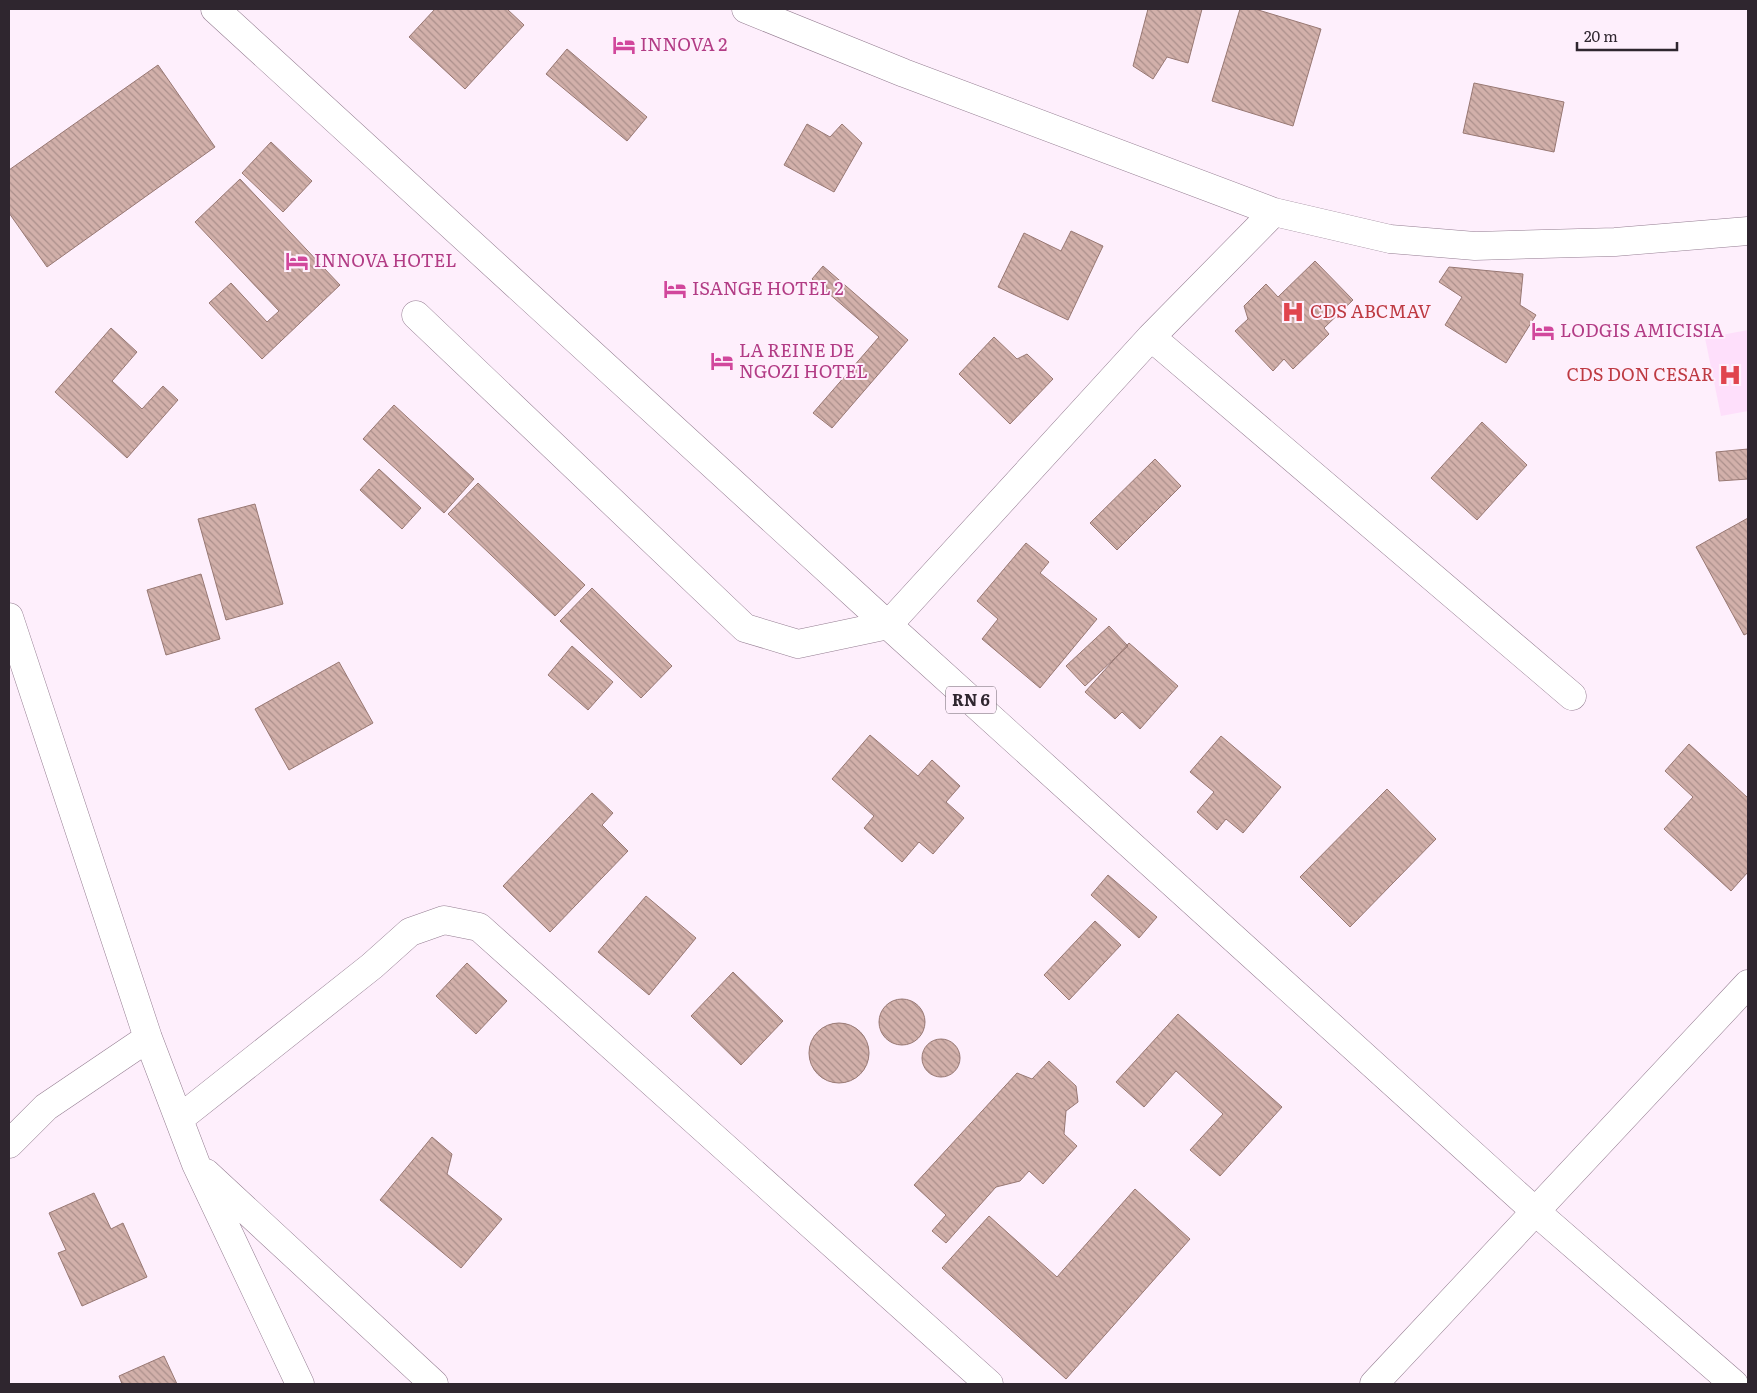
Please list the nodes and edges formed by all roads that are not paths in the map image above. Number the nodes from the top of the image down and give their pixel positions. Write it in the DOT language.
graph roads {
  1 [pos="215,9"];
  2 [pos="746,9"];
  3 [pos="1274,212"];
  4 [pos="1748,231"];
  5 [pos="416,315"];
  6 [pos="1151,337"];
  7 [pos="9,617"];
  8 [pos="888,625"];
  9 [pos="1572,696"];
  10 [pos="1748,984"];
  11 [pos="148,1038"];
  12 [pos="179,1119"];
  13 [pos="9,1144"];
  14 [pos="196,1164"];
  15 [pos="1536,1212"];
  16 [pos="300,1384"];
  17 [pos="434,1384"];
  18 [pos="989,1384"];
  19 [pos="1374,1384"];
  20 [pos="1734,1384"];
  1 -- 8 [label="street, RN 6"];
  2 -- 3 [label="street"];
  3 -- 4 [label="street"];
  3 -- 6 [label="street"];
  5 -- 8 [label="street"];
  6 -- 8 [label="street"];
  6 -- 9 [label="street"];
  7 -- 11 [label="street"];
  8 -- 15 [label="street, RN 6"];
  10 -- 15 [label="street"];
  11 -- 12 [label="street"];
  11 -- 13 [label="street"];
  12 -- 14 [label="street"];
  12 -- 18 [label="street"];
  14 -- 16 [label="street"];
  14 -- 17 [label="street"];
  15 -- 19 [label="street"];
  15 -- 20 [label="street, RN 6"];
}
